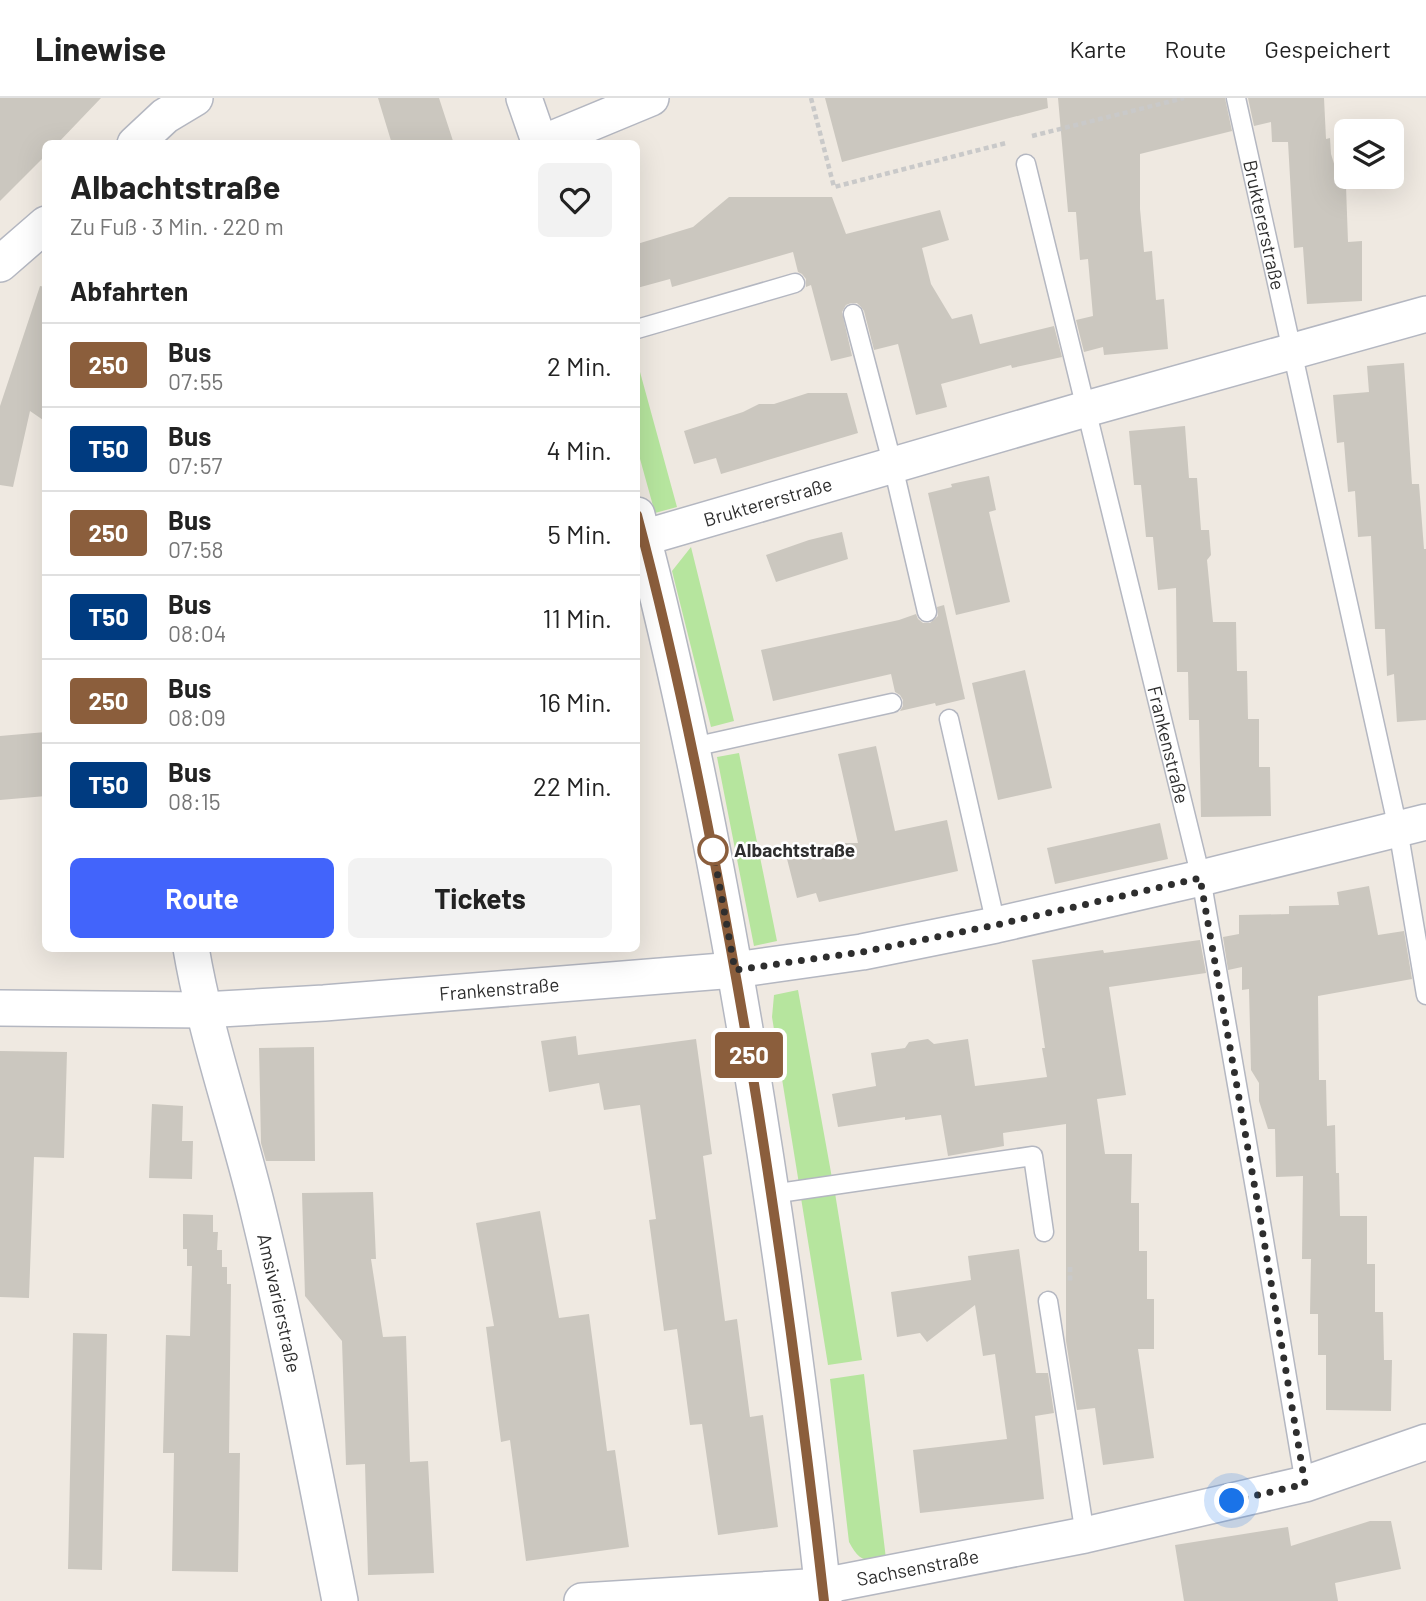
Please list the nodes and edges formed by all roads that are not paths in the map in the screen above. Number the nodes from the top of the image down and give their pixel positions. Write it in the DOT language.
graph roads {
  1 [pos="195,98"];
  2 [pos="524,98"];
  3 [pos="651,98"];
  4 [pos="1236,98"];
  5 [pos="139,140"];
  6 [pos="539,140"];
  7 [pos="550,140"];
  8 [pos="1026,164"];
  9 [pos="42,227"];
  10 [pos="0,264"];
  11 [pos="795,283"];
  12 [pos="852,314"];
  13 [pos="1426,314"];
  14 [pos="640,328"];
  15 [pos="1293,352"];
  16 [pos="1086,409"];
  17 [pos="893,466"];
  18 [pos="640,526"];
  19 [pos="927,611"];
  20 [pos="891,703"];
  21 [pos="949,719"];
  22 [pos="693,747"];
  23 [pos="1412,826"];
  24 [pos="1200,878"];
  25 [pos="996,925"];
  26 [pos="192,952"];
  27 [pos="735,970"];
  28 [pos="1426,995"];
  29 [pos="0,1008"];
  30 [pos="203,1010"];
  31 [pos="772,1194"];
  32 [pos="1044,1232"];
  33 [pos="1048,1301"];
  34 [pos="1426,1442"];
  35 [pos="1305,1484"];
  36 [pos="1085,1535"];
  37 [pos="823,1593"];
  38 [pos="340,1601"];
  39 [pos="582,1601"];
  1 -- 5 [label="street"];
  2 -- 6 [label="street"];
  3 -- 7 [label="street"];
  4 -- 15 [label="lane, Bruktererstraße"];
  8 -- 16 [label="lane"];
  9 -- 10 [label="street"];
  11 -- 14 [label="lane"];
  12 -- 17 [label="lane"];
  13 -- 15 [label="street, Bruktererstraße"];
  15 -- 16 [label="street, Bruktererstraße"];
  15 -- 23 [label="lane, Bruktererstraße"];
  16 -- 17 [label="street, Bruktererstraße"];
  16 -- 24 [label="lane, Frankenstraße"];
  17 -- 18 [label="street, Bruktererstraße"];
  17 -- 19 [label="lane"];
  18 -- 22 [label="street"];
  20 -- 22 [label="lane"];
  21 -- 25 [label="lane"];
  22 -- 27 [label="street"];
  23 -- 24 [label="street, Frankenstraße"];
  23 -- 28 [label="lane"];
  24 -- 25 [label="street, Frankenstraße"];
  24 -- 35 [label="lane, Frankenstraße"];
  25 -- 27 [label="street, Frankenstraße"];
  26 -- 30 [label="street, Amsivarierstraße"];
  27 -- 30 [label="street, Frankenstraße"];
  27 -- 31 [label="street"];
  29 -- 30 [label="street, Frankenstraße"];
  30 -- 38 [label="street, Amsivarierstraße"];
  31 -- 32 [label="lane"];
  31 -- 37 [label="street"];
  33 -- 36 [label="lane"];
  34 -- 35 [label="street, Sachsenstraße"];
  35 -- 36 [label="street, Sachsenstraße"];
  36 -- 37 [label="street, Sachsenstraße"];
  37 -- 39 [label="street, Sachsenstraße"];
}
